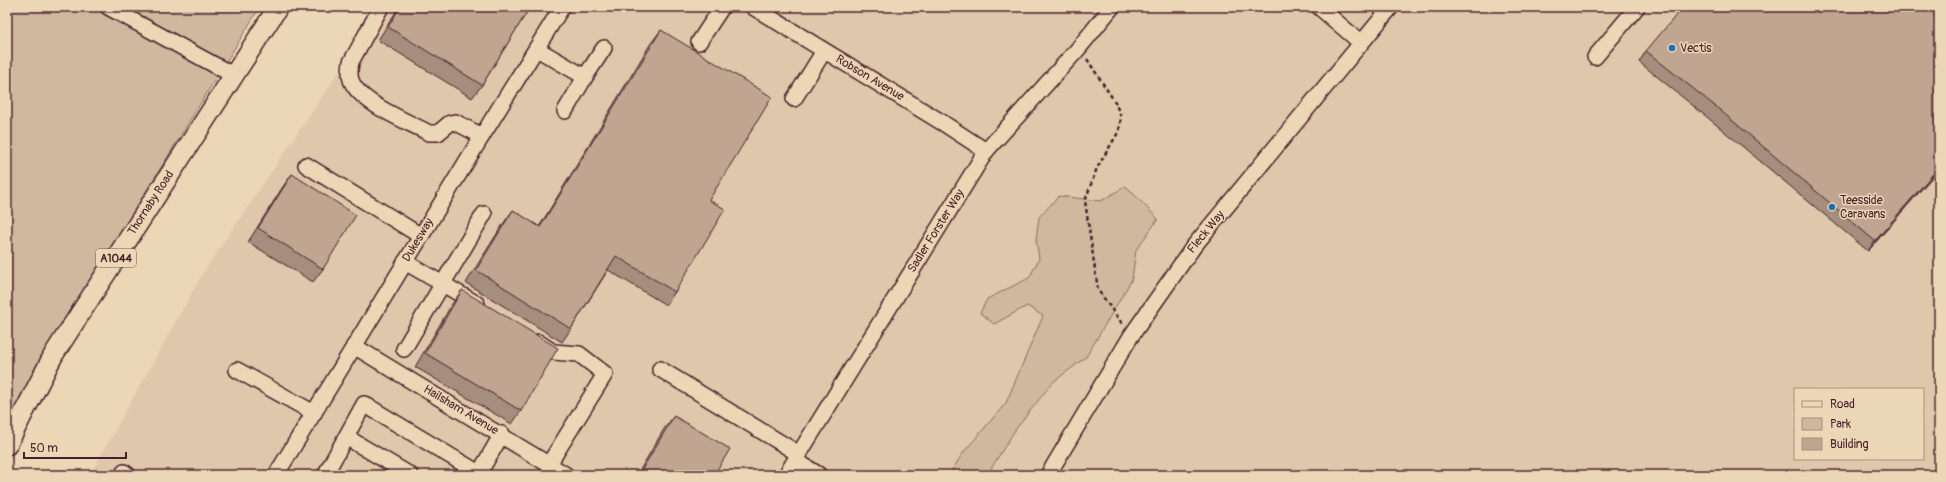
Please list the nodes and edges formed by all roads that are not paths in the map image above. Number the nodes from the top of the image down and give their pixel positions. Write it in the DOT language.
graph roads {
  1 [pos="108,7"];
  2 [pos="278,7"];
  3 [pos="381,7"];
  4 [pos="562,7"];
  5 [pos="722,7"];
  6 [pos="753,7"];
  7 [pos="1112,7"];
  8 [pos="1319,7"];
  9 [pos="1391,7"];
  10 [pos="1637,7"];
  11 [pos="699,42"];
  12 [pos="1360,42"];
  13 [pos="604,48"];
  14 [pos="537,49"];
  15 [pos="824,51"];
  16 [pos="1595,57"];
  17 [pos="233,75"];
  18 [pos="585,77"];
  19 [pos="794,99"];
  20 [pos="565,111"];
  21 [pos="482,136"];
  22 [pos="986,151"];
  23 [pos="306,165"];
  24 [pos="484,214"];
  25 [pos="421,236"];
  26 [pos="405,262"];
  27 [pos="442,283"];
  28 [pos="488,311"];
  29 [pos="527,336"];
  30 [pos="354,346"];
  31 [pos="404,349"];
  32 [pos="660,369"];
  33 [pos="237,370"];
  34 [pos="314,413"];
  35 [pos="502,434"];
  36 [pos="346,437"];
  37 [pos="7,445"];
  38 [pos="797,457"];
  39 [pos="549,464"];
  40 [pos="480,474"];
  41 [pos="276,475"];
  42 [pos="325,475"];
  43 [pos="410,475"];
  44 [pos="566,475"];
  45 [pos="786,475"];
  46 [pos="819,475"];
  47 [pos="1048,475"];
  1 -- 17 [label="street"];
  2 -- 17 [label="main road, Thornaby Road / A1044"];
  3 -- 21 [label="street"];
  4 -- 14 [label="street, Dukesway"];
  5 -- 11 [label="street"];
  6 -- 15 [label="street, Robson Avenue"];
  7 -- 22 [label="street, Sadler Forster Way"];
  8 -- 12 [label="street"];
  9 -- 12 [label="street, Fleck Way"];
  10 -- 16 [label="street"];
  12 -- 47 [label="street, Fleck Way"];
  13 -- 18 [label="street"];
  14 -- 18 [label="street"];
  14 -- 21 [label="street, Dukesway"];
  15 -- 19 [label="street"];
  15 -- 22 [label="street, Robson Avenue"];
  17 -- 37 [label="main road, Thornaby Road / A1044"];
  18 -- 20 [label="street"];
  21 -- 25 [label="street, Dukesway"];
  22 -- 38 [label="street, Sadler Forster Way"];
  23 -- 25 [label="street"];
  24 -- 27 [label="street"];
  25 -- 26 [label="street, Dukesway"];
  26 -- 27 [label="street"];
  26 -- 30 [label="street, Dukesway"];
  27 -- 28 [label="street"];
  27 -- 31 [label="street"];
  29 -- 39 [label="street"];
  30 -- 34 [label="street, Dukesway"];
  30 -- 35 [label="street, Hailsham Avenue"];
  32 -- 38 [label="street"];
  33 -- 34 [label="street"];
  34 -- 41 [label="street, Dukesway"];
  35 -- 39 [label="street, Hailsham Avenue"];
  35 -- 40 [label="street"];
  36 -- 40 [label="street"];
  36 -- 42 [label="street"];
  36 -- 43 [label="street"];
  38 -- 45 [label="street, Sadler Forster Way"];
  38 -- 46 [label="street"];
  39 -- 44 [label="street, Hailsham Avenue"];
}
